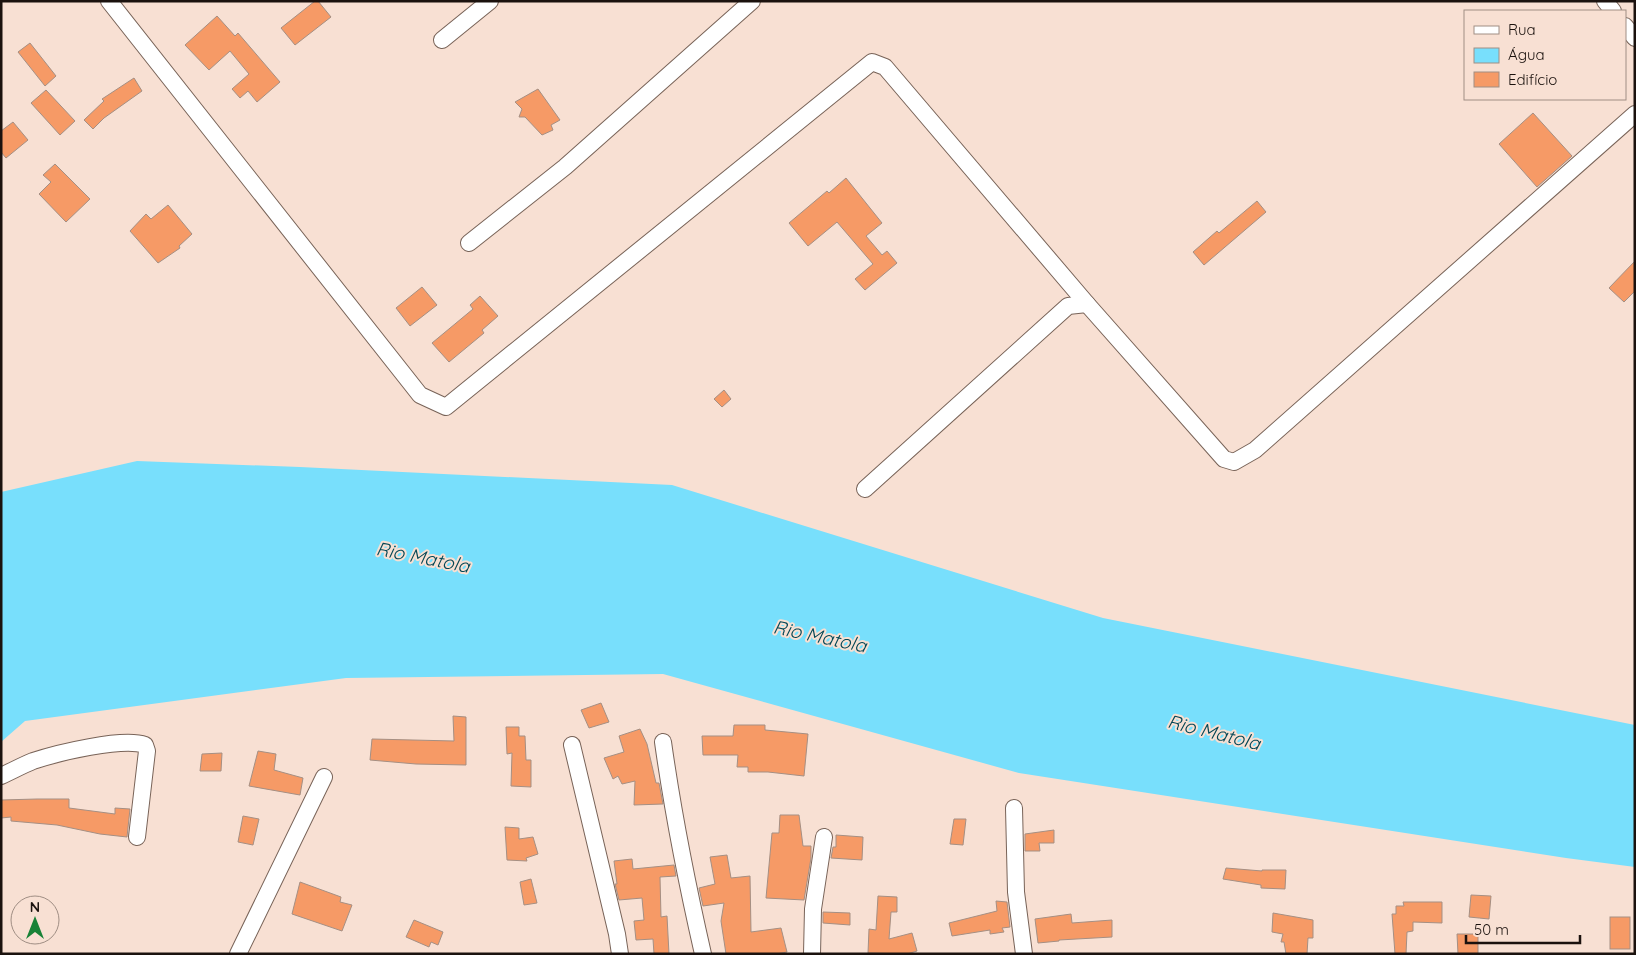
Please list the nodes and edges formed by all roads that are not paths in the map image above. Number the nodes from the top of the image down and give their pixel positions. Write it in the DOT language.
graph roads {
  1 [pos="109,1"];
  2 [pos="490,1"];
  3 [pos="752,1"];
  4 [pos="1626,27"];
  5 [pos="1635,38"];
  6 [pos="442,40"];
  7 [pos="1635,114"];
  8 [pos="469,244"];
  9 [pos="1087,304"];
  10 [pos="865,489"];
  11 [pos="663,742"];
  12 [pos="572,744"];
  13 [pos="1,776"];
  14 [pos="324,777"];
  15 [pos="1014,808"];
  16 [pos="137,837"];
  17 [pos="824,837"];
  18 [pos="238,954"];
  19 [pos="620,954"];
  20 [pos="703,954"];
  21 [pos="812,954"];
  22 [pos="1024,954"];
  1 -- 9 [label="street"];
  2 -- 6 [label="street"];
  3 -- 8 [label="street"];
  4 -- 5 [label="street"];
  7 -- 9 [label="street"];
  9 -- 10 [label="street"];
  11 -- 20 [label="street"];
  12 -- 19 [label="street"];
  13 -- 16 [label="street"];
  14 -- 18 [label="street"];
  15 -- 22 [label="street"];
  17 -- 21 [label="street"];
}
